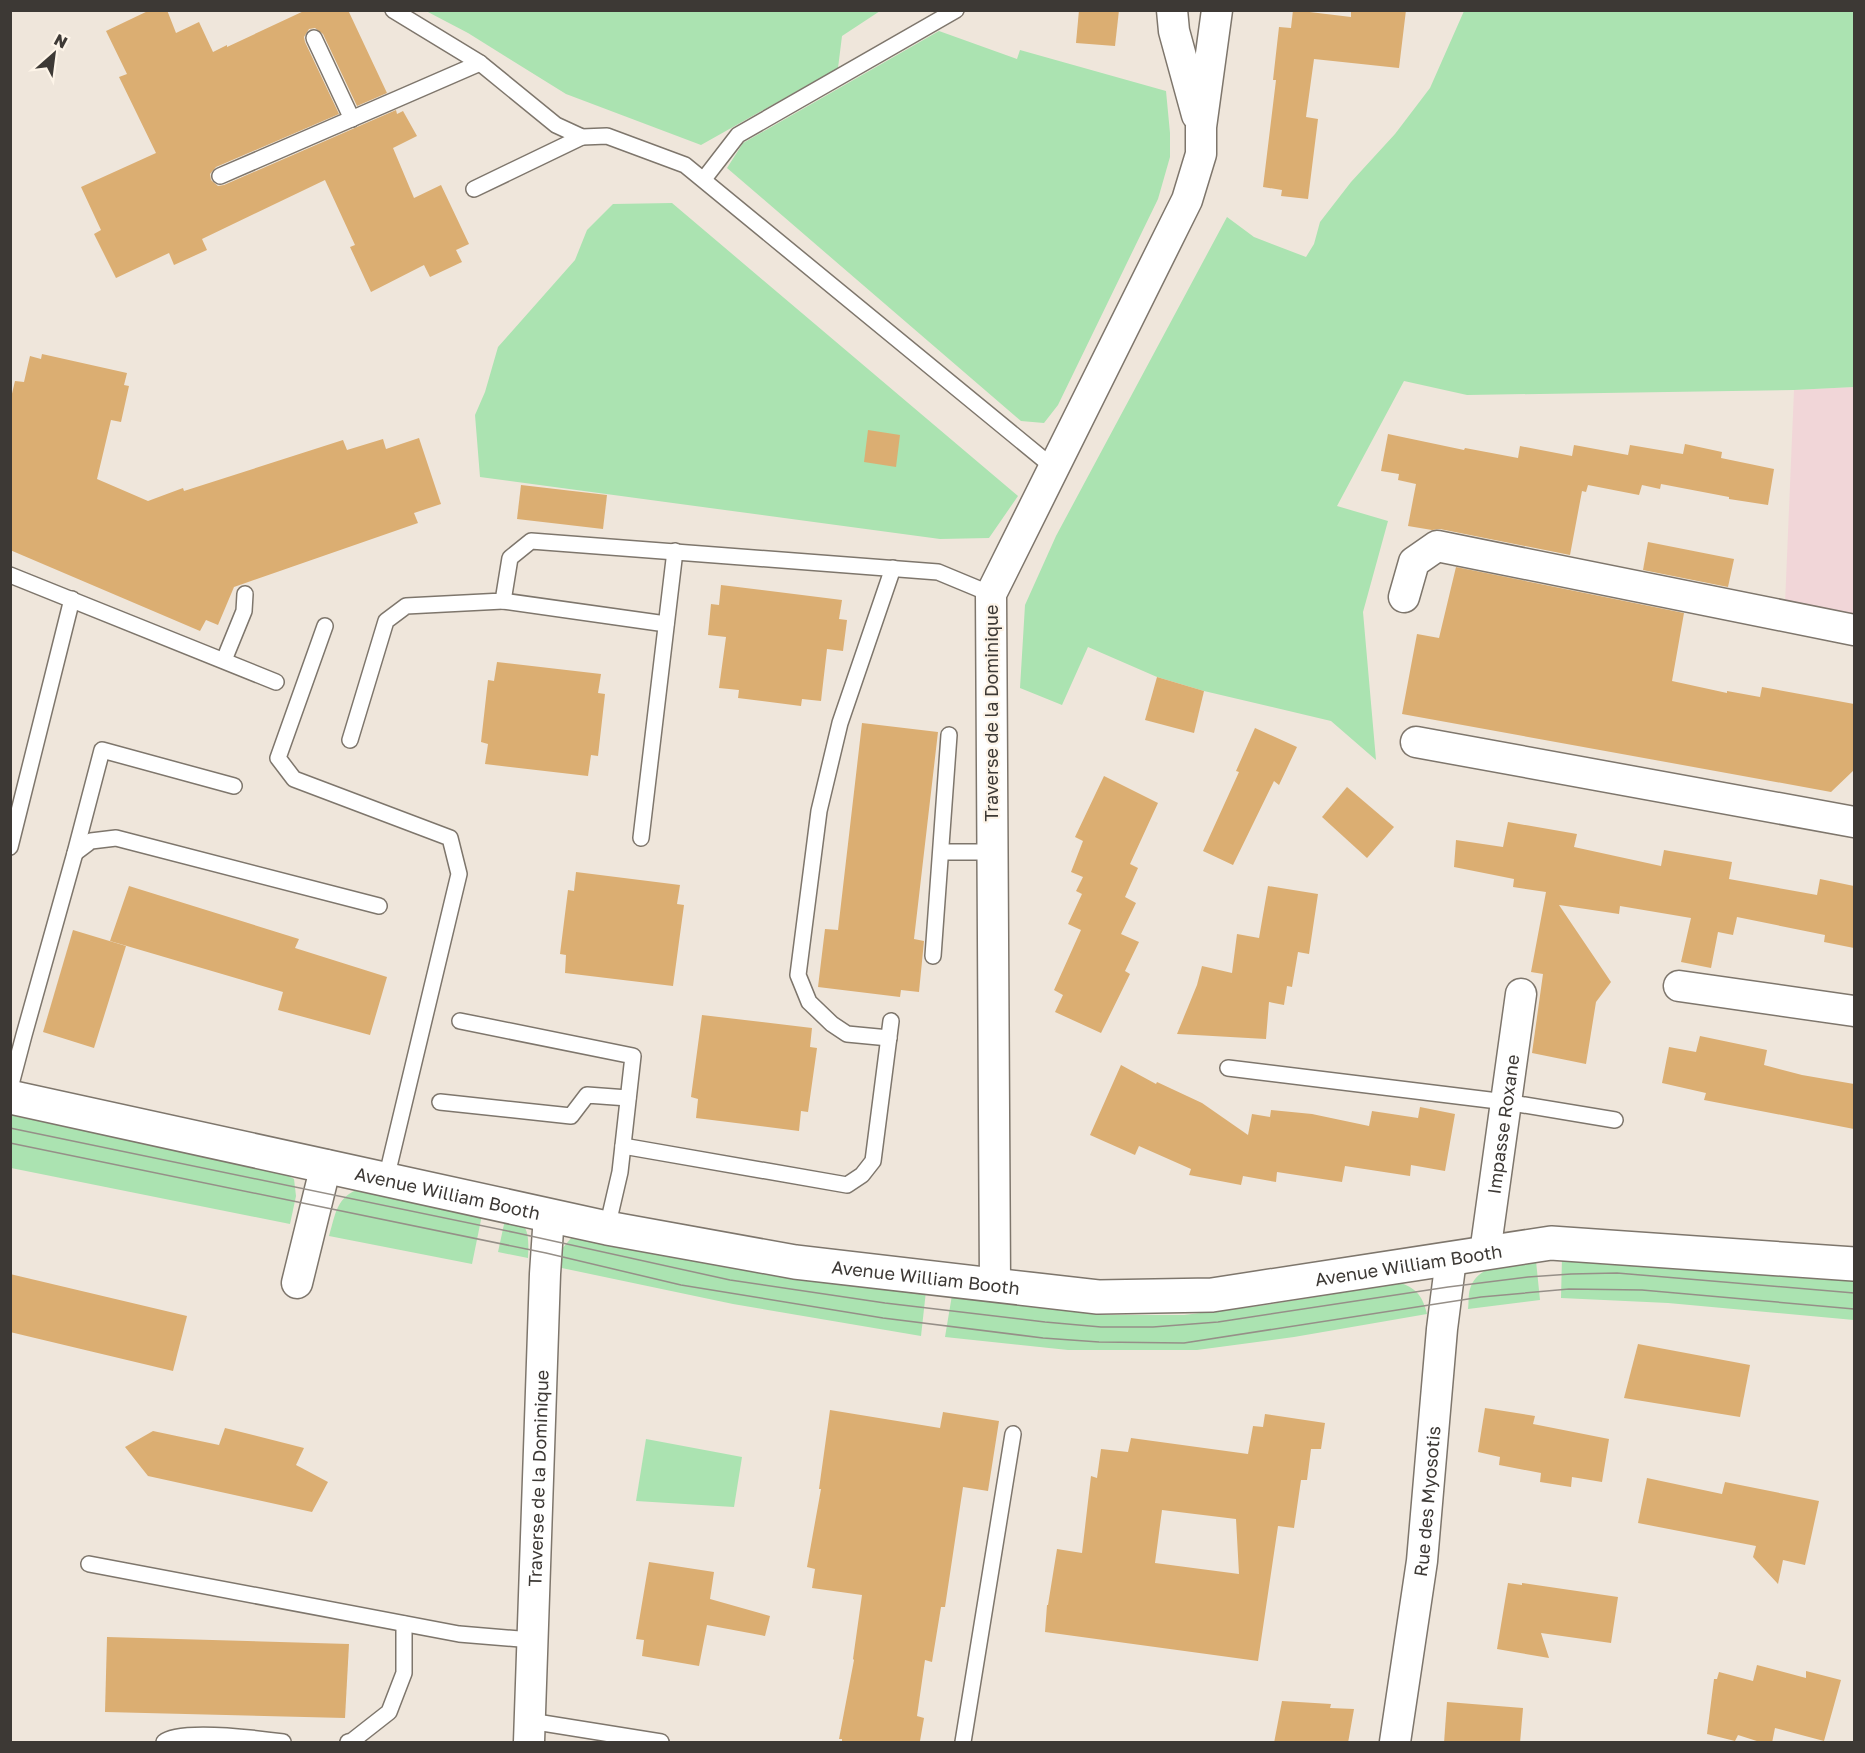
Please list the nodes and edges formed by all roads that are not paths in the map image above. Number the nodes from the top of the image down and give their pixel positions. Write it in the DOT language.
graph roads {
  1 [pos="393,10"];
  2 [pos="956,10"];
  3 [pos="1217,14"];
  4 [pos="1173,21"];
  5 [pos="314,38"];
  6 [pos="480,63"];
  7 [pos="352,119"];
  8 [pos="582,137"];
  9 [pos="1201,140"];
  10 [pos="220,176"];
  11 [pos="704,179"];
  12 [pos="474,189"];
  13 [pos="1053,468"];
  14 [pos="675,551"];
  15 [pos="892,568"];
  16 [pos="10,575"];
  17 [pos="245,594"];
  18 [pos="991,594"];
  19 [pos="1404,597"];
  20 [pos="72,599"];
  21 [pos="503,601"];
  22 [pos="666,624"];
  23 [pos="325,626"];
  24 [pos="1854,630"];
  25 [pos="224,660"];
  26 [pos="276,682"];
  27 [pos="950,735"];
  28 [pos="350,740"];
  29 [pos="1416,742"];
  30 [pos="234,786"];
  31 [pos="1854,822"];
  32 [pos="641,838"];
  33 [pos="10,847"];
  34 [pos="942,852"];
  35 [pos="992,852"];
  36 [pos="75,853"];
  37 [pos="379,906"];
  38 [pos="933,956"];
  39 [pos="1679,986"];
  40 [pos="1521,994"];
  41 [pos="1854,1011"];
  42 [pos="460,1021"];
  43 [pos="891,1021"];
  44 [pos="889,1038"];
  45 [pos="1228,1068"];
  46 [pos="10,1088"];
  47 [pos="10,1097"];
  48 [pos="628,1098"];
  49 [pos="440,1102"];
  50 [pos="1506,1102"];
  51 [pos="1615,1120"];
  52 [pos="623,1146"];
  53 [pos="326,1165"];
  54 [pos="386,1179"];
  55 [pos="549,1215"];
  56 [pos="607,1228"];
  57 [pos="1485,1253"];
  58 [pos="1451,1259"];
  59 [pos="1854,1264"];
  60 [pos="297,1283"];
  61 [pos="995,1284"];
  62 [pos="1013,1434"];
  63 [pos="89,1564"];
  64 [pos="404,1624"];
  65 [pos="532,1640"];
  66 [pos="529,1732"];
  67 [pos="164,1743"];
  68 [pos="283,1743"];
  69 [pos="348,1743"];
  70 [pos="660,1743"];
  71 [pos="963,1743"];
  72 [pos="1395,1743"];
  1 -- 6 [label="lane"];
  2 -- 11 [label="lane"];
  3 -- 4 [label="street"];
  3 -- 9 [label="street, Traverse de la Dominique"];
  4 -- 9 [label="street"];
  5 -- 7 [label="lane"];
  6 -- 7 [label="lane"];
  6 -- 8 [label="lane"];
  7 -- 10 [label="lane"];
  8 -- 11 [label="lane"];
  8 -- 12 [label="lane"];
  9 -- 13 [label="street, Traverse de la Dominique"];
  11 -- 13 [label="lane"];
  13 -- 18 [label="street, Traverse de la Dominique"];
  14 -- 15 [label="lane"];
  14 -- 21 [label="lane"];
  14 -- 22 [label="lane"];
  15 -- 18 [label="lane"];
  15 -- 44 [label="lane"];
  16 -- 20 [label="lane"];
  17 -- 25 [label="lane"];
  18 -- 35 [label="street, Traverse de la Dominique"];
  19 -- 24 [label="street"];
  20 -- 25 [label="lane"];
  20 -- 33 [label="lane"];
  21 -- 22 [label="lane"];
  21 -- 28 [label="lane"];
  22 -- 32 [label="lane"];
  23 -- 54 [label="lane"];
  25 -- 26 [label="lane"];
  27 -- 34 [label="lane"];
  29 -- 31 [label="street"];
  30 -- 36 [label="lane"];
  34 -- 35 [label="lane"];
  34 -- 38 [label="lane"];
  35 -- 61 [label="street, Traverse de la Dominique"];
  36 -- 37 [label="lane"];
  36 -- 46 [label="lane"];
  39 -- 41 [label="street"];
  40 -- 50 [label="street, Impasse Roxane"];
  42 -- 48 [label="lane"];
  43 -- 44 [label="lane"];
  44 -- 52 [label="lane"];
  45 -- 50 [label="lane"];
  47 -- 53 [label="street, Avenue William Booth"];
  48 -- 49 [label="lane"];
  48 -- 52 [label="lane"];
  50 -- 51 [label="lane"];
  50 -- 57 [label="street, Impasse Roxane"];
  52 -- 56 [label="lane"];
  53 -- 54 [label="street, Avenue William Booth"];
  53 -- 60 [label="street"];
  54 -- 55 [label="street, Avenue William Booth"];
  55 -- 56 [label="street, Avenue William Booth"];
  55 -- 65 [label="street, Traverse de la Dominique"];
  56 -- 61 [label="street, Avenue William Booth"];
  57 -- 58 [label="street, Avenue William Booth"];
  57 -- 59 [label="street, Avenue William Booth"];
  58 -- 61 [label="street, Avenue William Booth"];
  58 -- 72 [label="street, Rue des Myosotis"];
  62 -- 71 [label="lane"];
  63 -- 64 [label="lane"];
  64 -- 65 [label="lane"];
  64 -- 69 [label="lane"];
  65 -- 66 [label="street, Traverse de la Dominique"];
  66 -- 70 [label="lane"];
  67 -- 68 [label="lane"];
}
